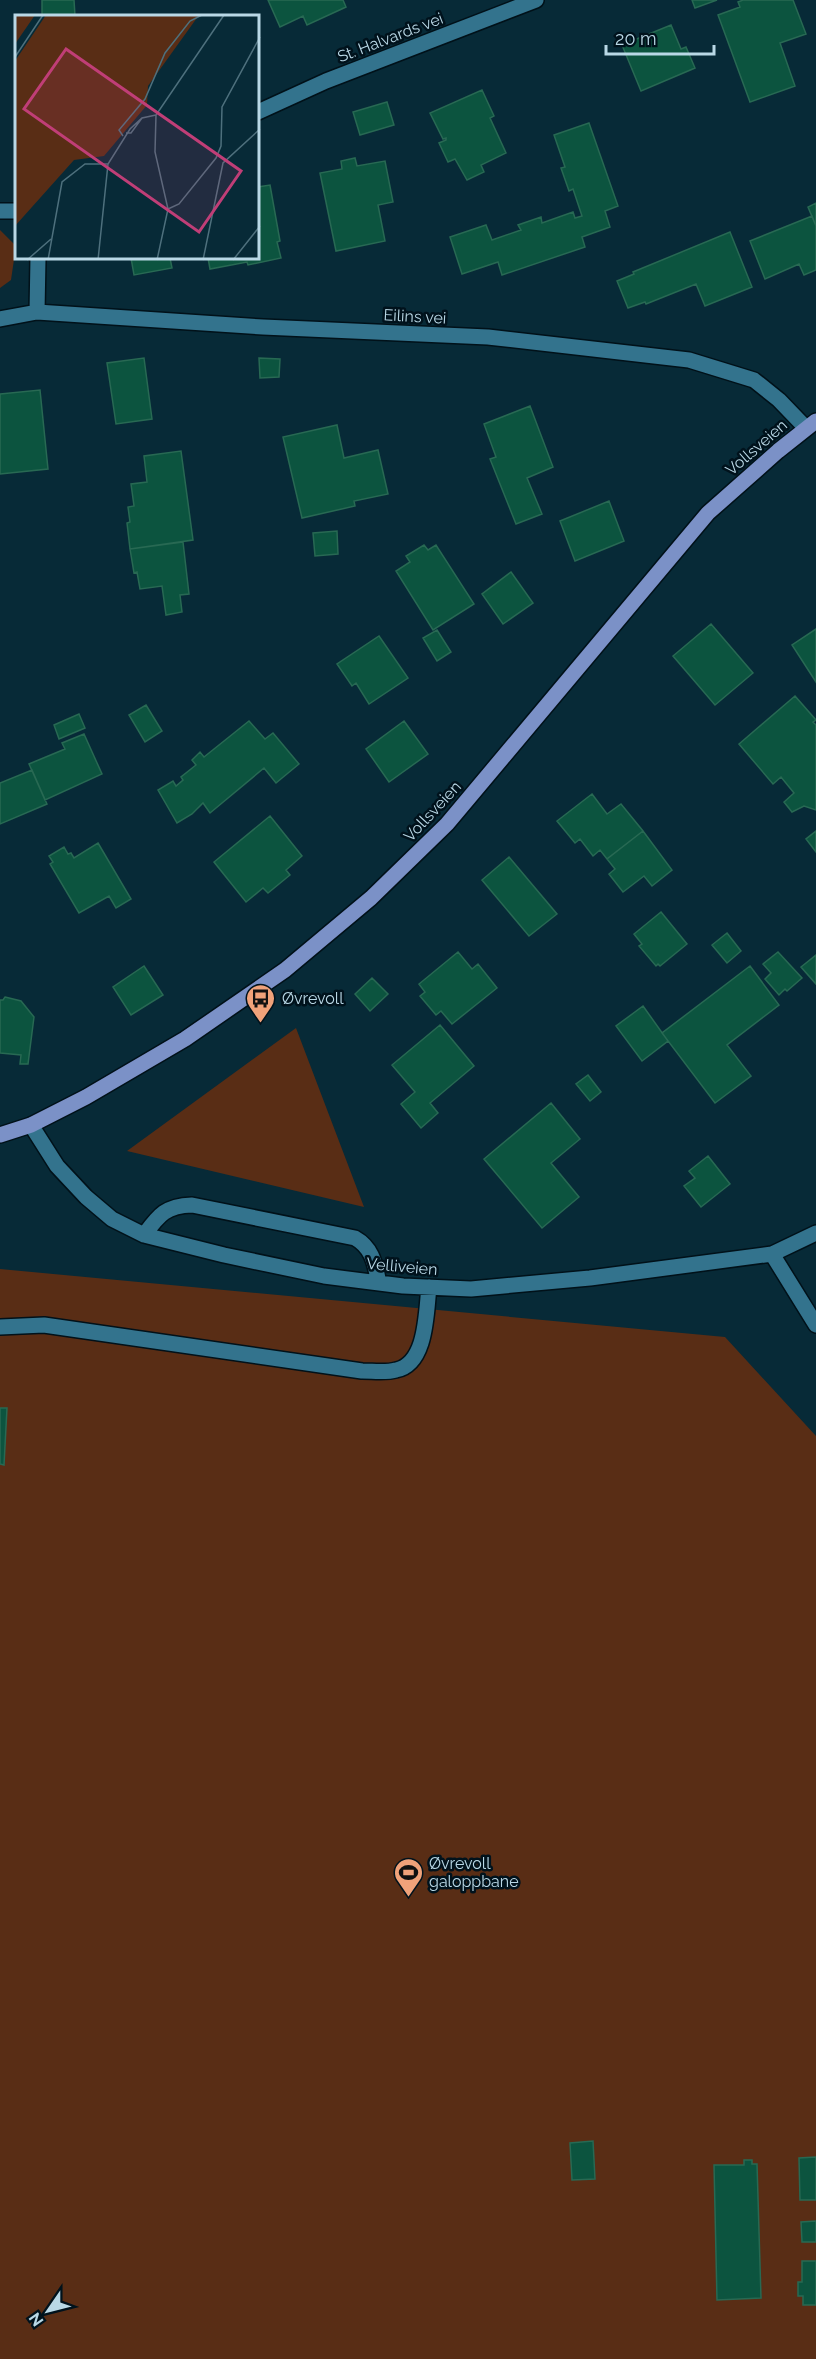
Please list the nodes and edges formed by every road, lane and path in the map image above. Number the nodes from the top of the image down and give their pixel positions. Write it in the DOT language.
graph roads {
  1 [pos="536,0"];
  2 [pos="260,111"];
  3 [pos="38,260"];
  4 [pos="37,312"];
  5 [pos="0,319"];
  6 [pos="811,425"];
  7 [pos="31,1125"];
  8 [pos="0,1135"];
  9 [pos="816,1233"];
  10 [pos="144,1235"];
  11 [pos="772,1254"];
  12 [pos="380,1283"];
  13 [pos="429,1287"];
  14 [pos="816,1325"];
  15 [pos="0,1327"];
  1 -- 2 [label="street, St. Halvards vei"];
  3 -- 4 [label="street"];
  4 -- 5 [label="street, Eilins vei"];
  4 -- 6 [label="street, Eilins vei"];
  6 -- 7 [label="main road, Vollsveien"];
  7 -- 8 [label="main road, Vollsveien"];
  7 -- 10 [label="street, Velliveien"];
  9 -- 11 [label="street, Velliveien"];
  10 -- 12 [label="street, Velliveien"];
  10 -- 12 [label="street"];
  11 -- 13 [label="street, Velliveien"];
  11 -- 14 [label="street"];
  12 -- 13 [label="street, Velliveien"];
  13 -- 15 [label="street"];
}
